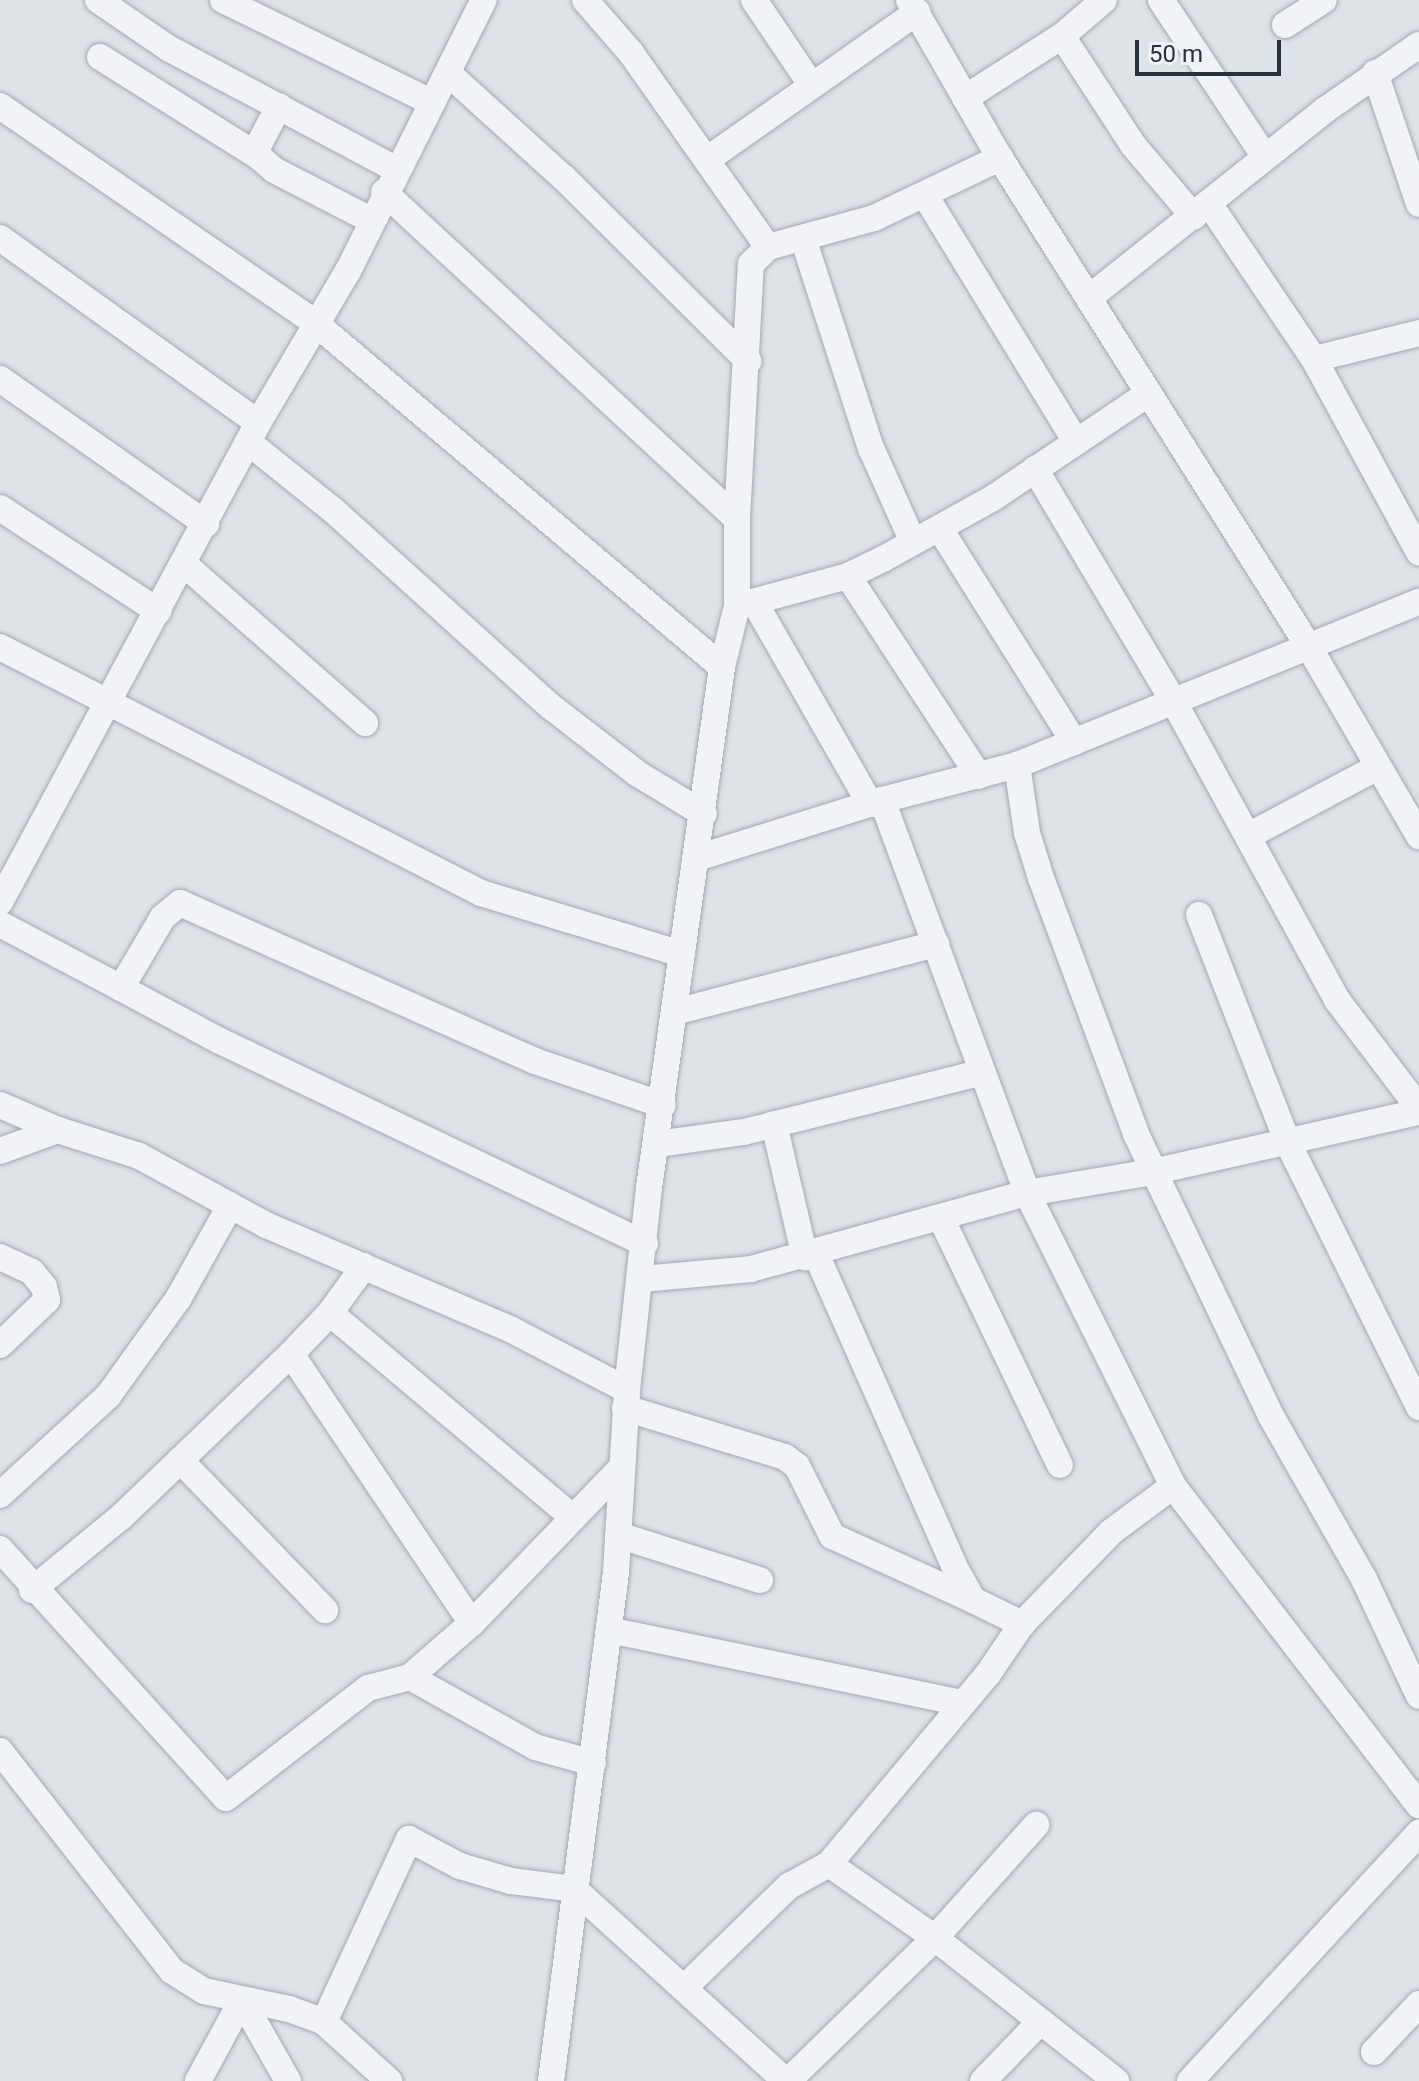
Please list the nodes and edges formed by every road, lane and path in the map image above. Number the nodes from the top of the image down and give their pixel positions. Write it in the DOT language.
graph roads {
  1 [pos="98,0"];
  2 [pos="223,0"];
  3 [pos="484,0"];
  4 [pos="585,0"];
  5 [pos="754,0"];
  6 [pos="1104,0"];
  7 [pos="1161,0"];
  8 [pos="1324,0"];
  9 [pos="913,6"];
  10 [pos="1285,25"];
  11 [pos="1062,36"];
  12 [pos="1419,45"];
  13 [pos="100,57"];
  14 [pos="448,73"];
  15 [pos="1375,73"];
  16 [pos="810,83"];
  17 [pos="965,98"];
  18 [pos="431,102"];
  19 [pos="0,106"];
  20 [pos="279,106"];
  21 [pos="258,156"];
  22 [pos="1265,157"];
  23 [pos="1000,158"];
  24 [pos="708,159"];
  25 [pos="390,180"];
  26 [pos="926,197"];
  27 [pos="1419,204"];
  28 [pos="1202,211"];
  29 [pos="371,220"];
  30 [pos="0,238"];
  31 [pos="803,238"];
  32 [pos="768,247"];
  33 [pos="1090,297"];
  34 [pos="314,322"];
  35 [pos="1419,333"];
  36 [pos="1314,359"];
  37 [pos="748,361"];
  38 [pos="0,379"];
  39 [pos="1149,393"];
  40 [pos="253,433"];
  41 [pos="1076,442"];
  42 [pos="1035,469"];
  43 [pos="0,508"];
  44 [pos="737,519"];
  45 [pos="206,524"];
  46 [pos="940,529"];
  47 [pos="913,542"];
  48 [pos="1419,552"];
  49 [pos="184,564"];
  50 [pos="848,576"];
  51 [pos="1419,602"];
  52 [pos="746,605"];
  53 [pos="158,611"];
  54 [pos="0,647"];
  55 [pos="1309,647"];
  56 [pos="722,667"];
  57 [pos="1174,702"];
  58 [pos="110,705"];
  59 [pos="365,723"];
  60 [pos="1074,742"];
  61 [pos="1017,765"];
  62 [pos="1378,767"];
  63 [pos="979,776"];
  64 [pos="876,802"];
  65 [pos="704,814"];
  66 [pos="1248,836"];
  67 [pos="1419,836"];
  68 [pos="697,858"];
  69 [pos="3,888"];
  70 [pos="1199,915"];
  71 [pos="0,924"];
  72 [pos="936,944"];
  73 [pos="682,954"];
  74 [pos="121,988"];
  75 [pos="675,1012"];
  76 [pos="983,1072"];
  77 [pos="0,1105"];
  78 [pos="663,1105"];
  79 [pos="1419,1110"];
  80 [pos="774,1124"];
  81 [pos="58,1130"];
  82 [pos="1288,1143"];
  83 [pos="657,1144"];
  84 [pos="0,1151"];
  85 [pos="1152,1172"];
  86 [pos="1027,1193"];
  87 [pos="230,1206"];
  88 [pos="941,1218"];
  89 [pos="645,1244"];
  90 [pos="810,1255"];
  91 [pos="0,1257"];
  92 [pos="364,1266"];
  93 [pos="642,1279"];
  94 [pos="330,1313"];
  95 [pos="0,1345"];
  96 [pos="291,1354"];
  97 [pos="626,1399"];
  98 [pos="1419,1407"];
  99 [pos="180,1460"];
  100 [pos="1060,1465"];
  101 [pos="621,1468"];
  102 [pos="1173,1486"];
  103 [pos="0,1495"];
  104 [pos="571,1516"];
  105 [pos="618,1535"];
  106 [pos="0,1549"];
  107 [pos="760,1580"];
  108 [pos="32,1590"];
  109 [pos="973,1600"];
  110 [pos="325,1610"];
  111 [pos="472,1623"];
  112 [pos="1022,1624"];
  113 [pos="609,1630"];
  114 [pos="410,1677"];
  115 [pos="1419,1696"];
  116 [pos="963,1703"];
  117 [pos="0,1751"];
  118 [pos="593,1763"];
  119 [pos="1419,1805"];
  120 [pos="1036,1825"];
  121 [pos="1419,1833"];
  122 [pos="829,1864"];
  123 [pos="574,1889"];
  124 [pos="935,1938"];
  125 [pos="686,1986"];
  126 [pos="242,2000"];
  127 [pos="1419,2004"];
  128 [pos="1041,2021"];
  129 [pos="324,2022"];
  130 [pos="1374,2052"];
  131 [pos="198,2081"];
  132 [pos="288,2081"];
  133 [pos="389,2081"];
  134 [pos="551,2081"];
  135 [pos="787,2081"];
  136 [pos="983,2081"];
  137 [pos="1116,2081"];
  138 [pos="1190,2081"];
  1 -- 20 [label="street"];
  2 -- 18 [label="street"];
  3 -- 14 [label="street"];
  4 -- 24 [label="street"];
  5 -- 16 [label="street"];
  6 -- 11 [label="street"];
  7 -- 22 [label="street"];
  8 -- 10 [label="street"];
  9 -- 16 [label="street"];
  9 -- 17 [label="street"];
  11 -- 17 [label="street"];
  11 -- 28 [label="street"];
  12 -- 15 [label="street"];
  13 -- 21 [label="street"];
  14 -- 18 [label="street"];
  14 -- 37 [label="street"];
  15 -- 22 [label="street"];
  15 -- 27 [label="street"];
  16 -- 24 [label="street"];
  17 -- 23 [label="street"];
  18 -- 25 [label="street"];
  19 -- 34 [label="street"];
  20 -- 21 [label="street"];
  20 -- 25 [label="street"];
  21 -- 29 [label="street"];
  22 -- 28 [label="street"];
  23 -- 26 [label="street"];
  23 -- 33 [label="street"];
  24 -- 32 [label="street"];
  25 -- 29 [label="street"];
  25 -- 44 [label="street"];
  26 -- 31 [label="street"];
  26 -- 41 [label="street"];
  28 -- 33 [label="street"];
  28 -- 36 [label="street"];
  29 -- 34 [label="street"];
  30 -- 40 [label="street"];
  31 -- 32 [label="street"];
  31 -- 47 [label="street"];
  32 -- 37 [label="street"];
  33 -- 39 [label="street"];
  34 -- 40 [label="street"];
  34 -- 56 [label="street"];
  35 -- 36 [label="street"];
  36 -- 48 [label="street"];
  37 -- 44 [label="street"];
  38 -- 45 [label="street"];
  39 -- 41 [label="street"];
  39 -- 55 [label="street"];
  40 -- 45 [label="street"];
  40 -- 65 [label="street"];
  41 -- 42 [label="street"];
  42 -- 46 [label="street"];
  42 -- 57 [label="street"];
  43 -- 53 [label="street"];
  44 -- 52 [label="street"];
  45 -- 49 [label="street"];
  46 -- 47 [label="street"];
  46 -- 60 [label="street"];
  47 -- 50 [label="street"];
  49 -- 53 [label="street"];
  49 -- 59 [label="street"];
  50 -- 52 [label="street"];
  50 -- 63 [label="street"];
  51 -- 55 [label="street"];
  52 -- 56 [label="street"];
  52 -- 64 [label="street"];
  53 -- 58 [label="street"];
  54 -- 58 [label="street"];
  55 -- 57 [label="street"];
  55 -- 62 [label="street"];
  56 -- 65 [label="street"];
  57 -- 60 [label="street"];
  57 -- 66 [label="street"];
  58 -- 69 [label="street"];
  58 -- 73 [label="street"];
  60 -- 61 [label="street"];
  61 -- 63 [label="street"];
  61 -- 85 [label="street"];
  62 -- 66 [label="street"];
  62 -- 67 [label="street"];
  63 -- 64 [label="street"];
  64 -- 68 [label="street"];
  64 -- 72 [label="street"];
  65 -- 68 [label="street"];
  66 -- 79 [label="street"];
  68 -- 73 [label="street"];
  70 -- 82 [label="street"];
  71 -- 74 [label="street"];
  72 -- 75 [label="street"];
  72 -- 76 [label="street"];
  73 -- 75 [label="street"];
  74 -- 78 [label="street"];
  74 -- 89 [label="street"];
  75 -- 78 [label="street"];
  76 -- 80 [label="street"];
  76 -- 86 [label="street"];
  77 -- 81 [label="street"];
  78 -- 83 [label="street"];
  79 -- 82 [label="street"];
  80 -- 83 [label="street"];
  80 -- 90 [label="street"];
  81 -- 84 [label="street"];
  81 -- 87 [label="street"];
  82 -- 85 [label="street"];
  82 -- 98 [label="street"];
  83 -- 89 [label="street"];
  85 -- 86 [label="street"];
  85 -- 115 [label="street"];
  86 -- 88 [label="street"];
  86 -- 102 [label="street"];
  87 -- 92 [label="street"];
  87 -- 103 [label="street"];
  88 -- 90 [label="street"];
  88 -- 100 [label="street"];
  89 -- 93 [label="street"];
  90 -- 93 [label="street"];
  90 -- 109 [label="street"];
  91 -- 95 [label="street"];
  92 -- 94 [label="street"];
  92 -- 97 [label="street"];
  93 -- 97 [label="street"];
  94 -- 96 [label="street"];
  94 -- 104 [label="street"];
  96 -- 99 [label="street"];
  96 -- 111 [label="street"];
  97 -- 101 [label="street"];
  97 -- 109 [label="street"];
  99 -- 108 [label="street"];
  99 -- 110 [label="street"];
  101 -- 104 [label="street"];
  101 -- 105 [label="street"];
  102 -- 112 [label="street"];
  102 -- 119 [label="street"];
  104 -- 111 [label="street"];
  105 -- 107 [label="street"];
  105 -- 113 [label="street"];
  106 -- 108 [label="street"];
  108 -- 114 [label="street"];
  109 -- 112 [label="street"];
  111 -- 114 [label="street"];
  112 -- 116 [label="street"];
  113 -- 116 [label="street"];
  113 -- 118 [label="street"];
  114 -- 118 [label="street"];
  116 -- 122 [label="street"];
  117 -- 126 [label="street"];
  118 -- 123 [label="street"];
  120 -- 124 [label="street"];
  121 -- 138 [label="street"];
  122 -- 124 [label="street"];
  122 -- 125 [label="street"];
  123 -- 125 [label="street"];
  123 -- 129 [label="street"];
  123 -- 134 [label="street"];
  124 -- 128 [label="street"];
  124 -- 135 [label="street"];
  125 -- 135 [label="street"];
  126 -- 129 [label="street"];
  126 -- 131 [label="street"];
  126 -- 132 [label="street"];
  127 -- 130 [label="street"];
  128 -- 136 [label="street"];
  128 -- 137 [label="street"];
  129 -- 133 [label="street"];
}
